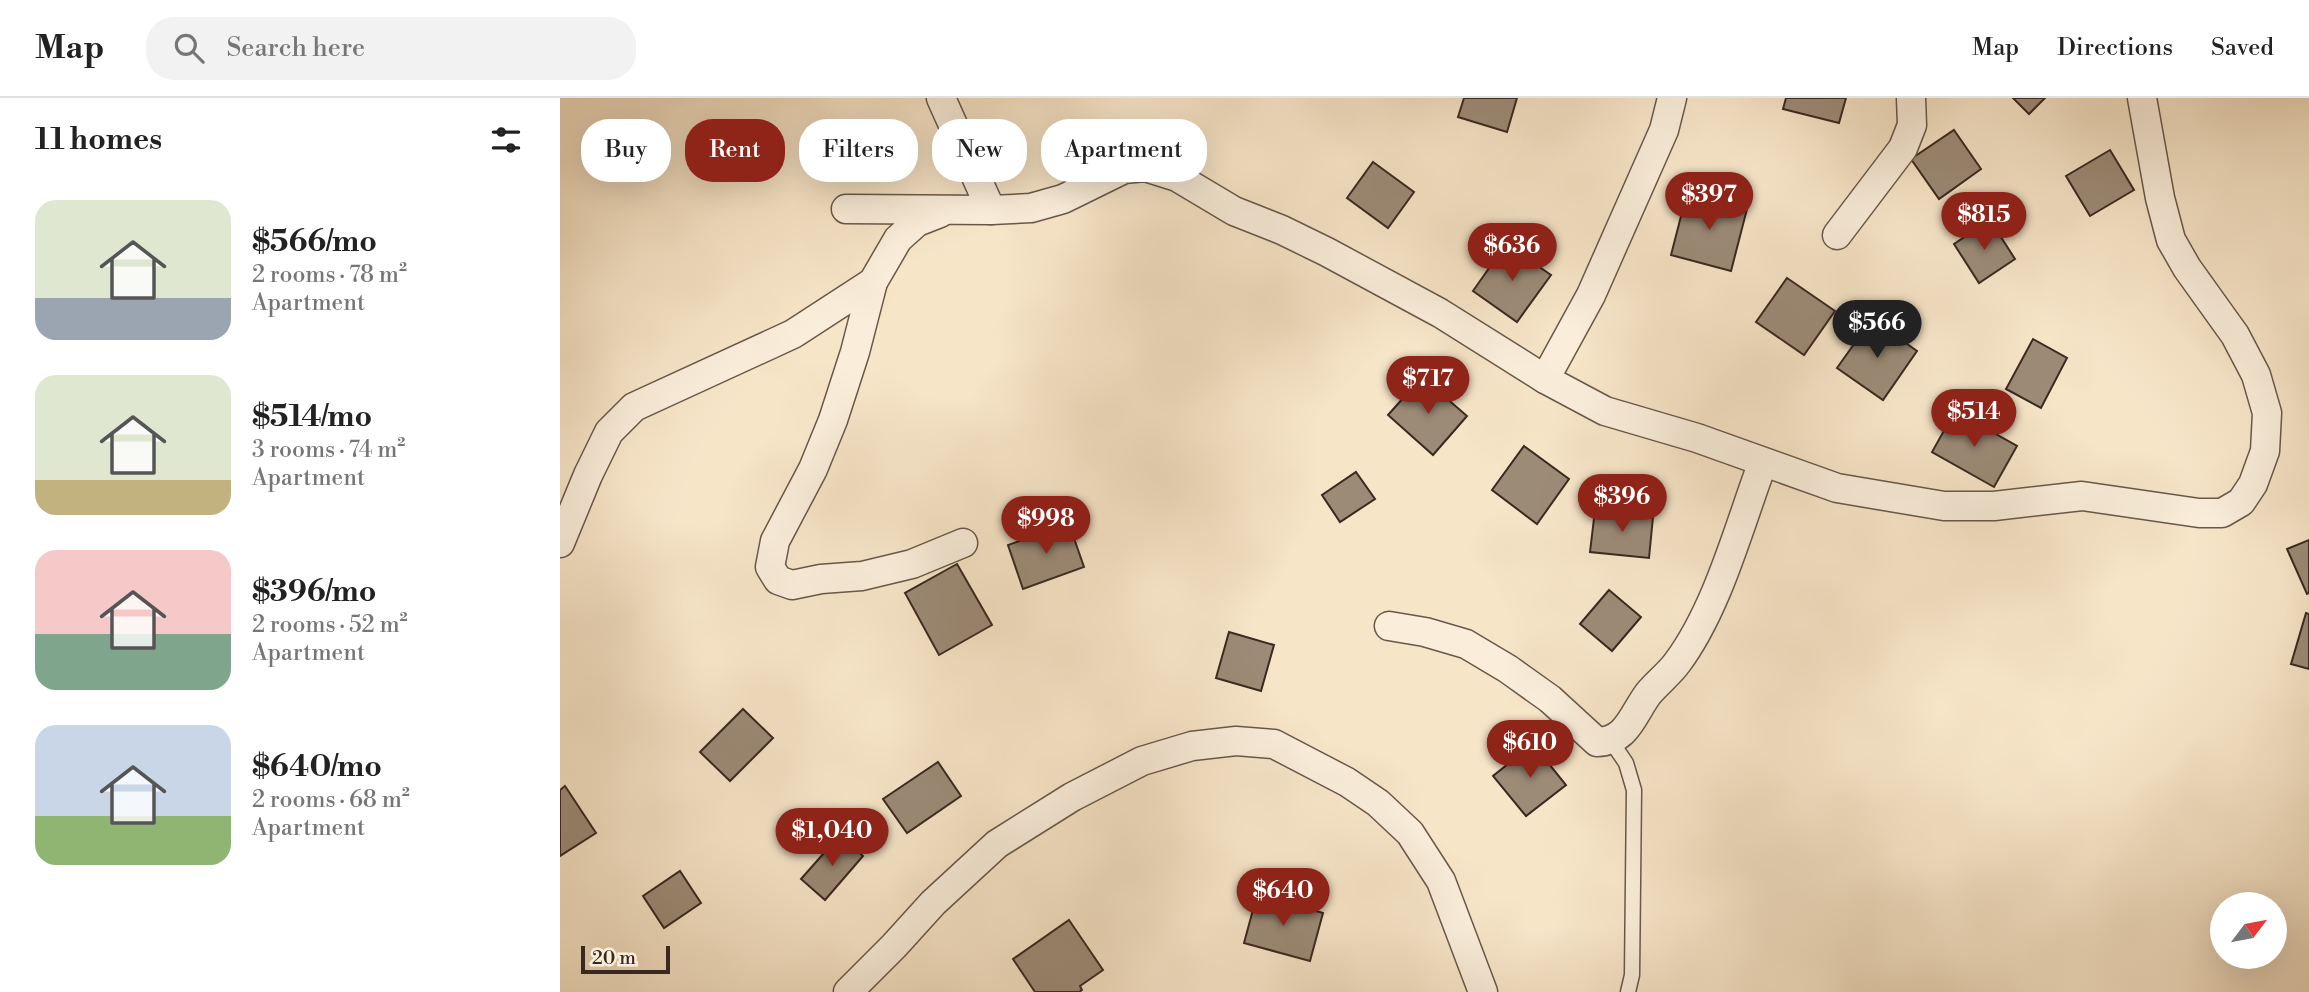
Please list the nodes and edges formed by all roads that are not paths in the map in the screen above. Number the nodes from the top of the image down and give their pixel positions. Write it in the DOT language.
graph roads {
  1 [pos="941,98"];
  2 [pos="1672,98"];
  3 [pos="1911,98"];
  4 [pos="2141,98"];
  5 [pos="846,209"];
  6 [pos="946,210"];
  7 [pos="991,210"];
  8 [pos="1837,235"];
  9 [pos="873,282"];
  10 [pos="1545,379"];
  11 [pos="1763,462"];
  12 [pos="560,542"];
  13 [pos="963,543"];
  14 [pos="1389,626"];
  15 [pos="1611,741"];
  16 [pos="848,992"];
  17 [pos="1483,992"];
  18 [pos="1628,992"];
  1 -- 7 [label="street"];
  2 -- 10 [label="street"];
  3 -- 8 [label="street"];
  4 -- 11 [label="street"];
  5 -- 6 [label="street"];
  6 -- 7 [label="street"];
  6 -- 9 [label="street"];
  7 -- 10 [label="street"];
  9 -- 12 [label="street"];
  9 -- 13 [label="street"];
  10 -- 11 [label="street"];
  11 -- 15 [label="street"];
  14 -- 15 [label="street"];
  15 -- 18 [label="lane"];
  16 -- 17 [label="street"];
}
